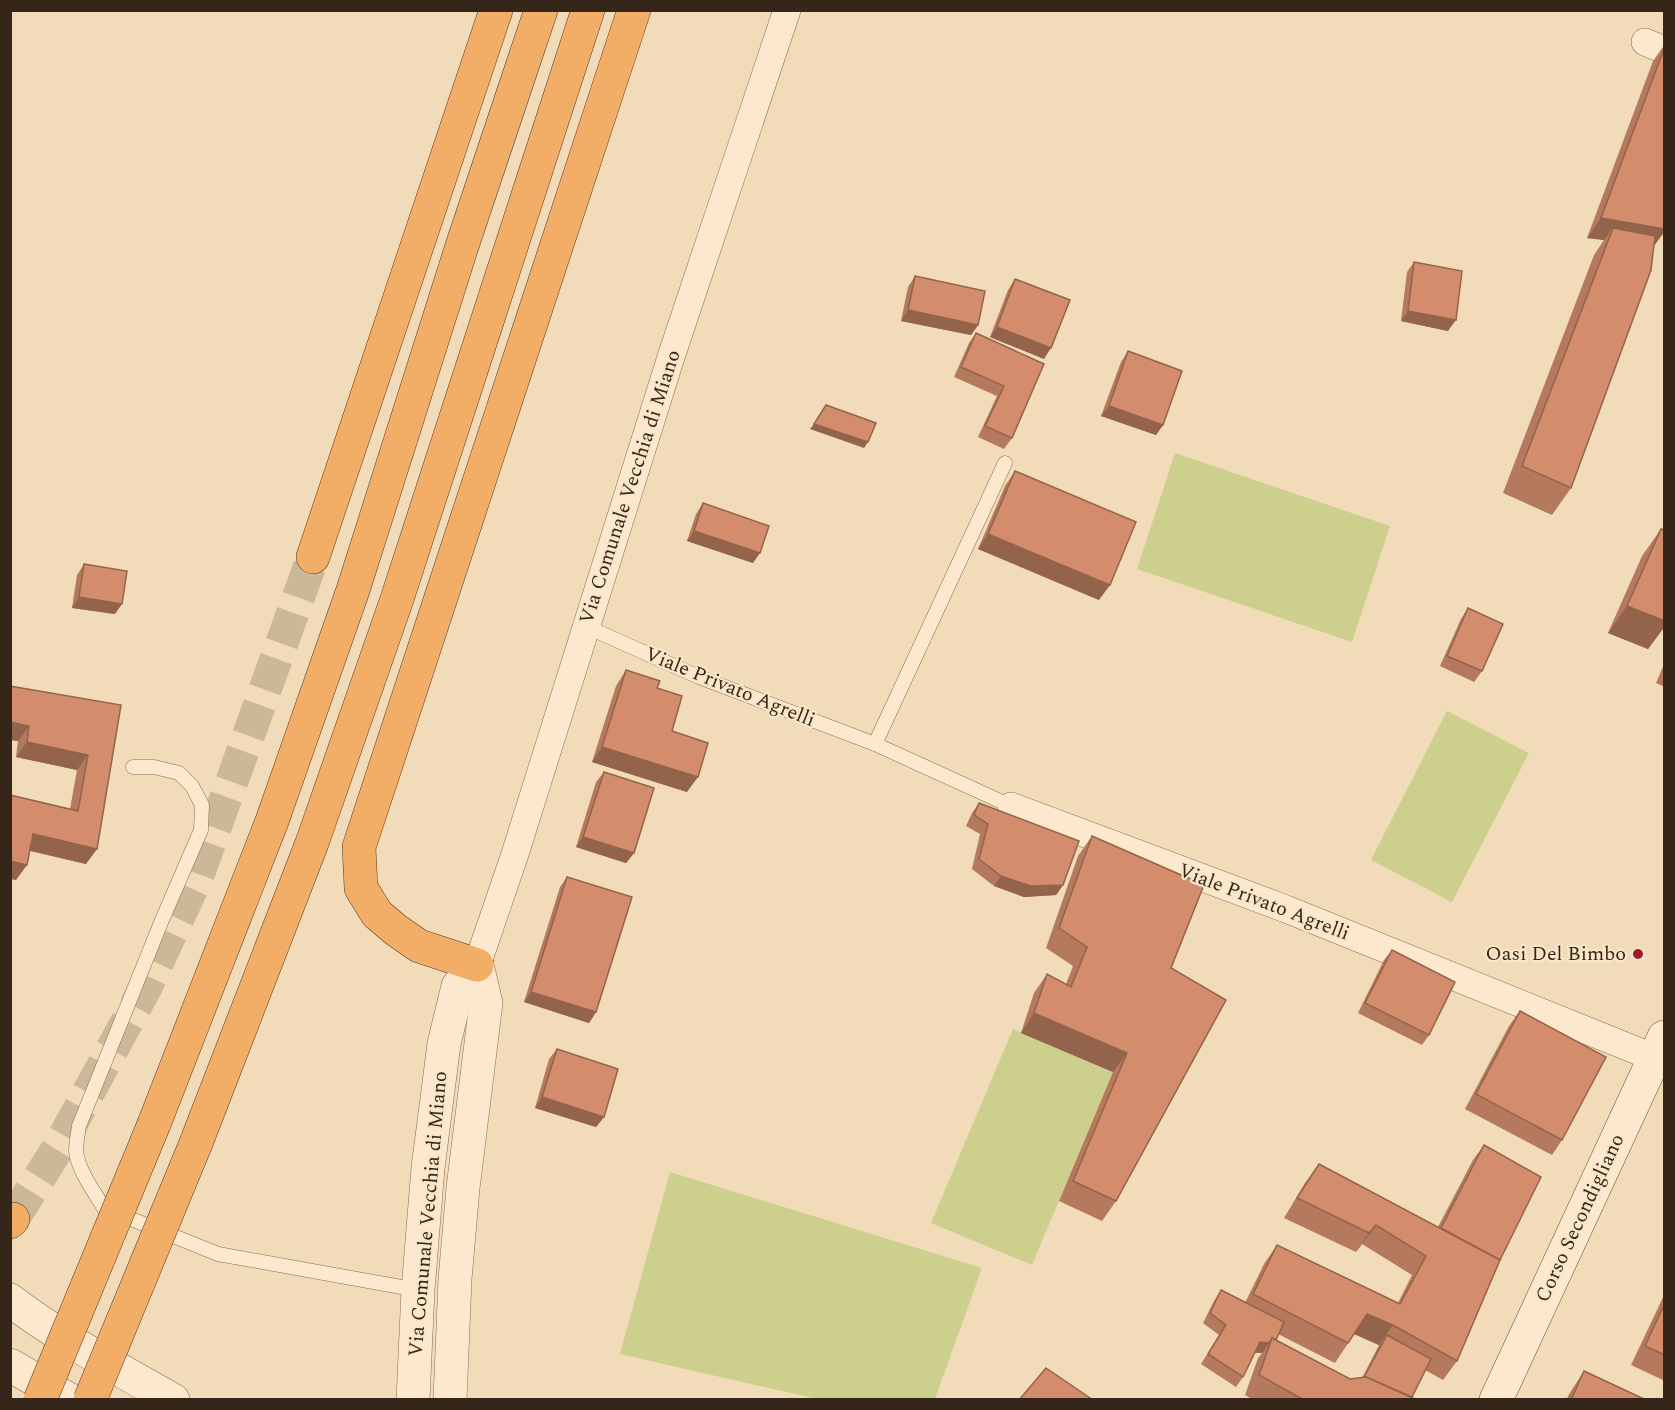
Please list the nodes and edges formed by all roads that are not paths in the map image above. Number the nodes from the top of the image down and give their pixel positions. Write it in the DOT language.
graph roads {
  1 [pos="496,10"];
  2 [pos="541,10"];
  3 [pos="588,10"];
  4 [pos="634,10"];
  5 [pos="787,10"];
  6 [pos="1005,463"];
  7 [pos="313,557"];
  8 [pos="585,626"];
  9 [pos="875,744"];
  10 [pos="133,767"];
  11 [pos="1011,806"];
  12 [pos="477,965"];
  13 [pos="1660,1048"];
  14 [pos="418,1290"];
  15 [pos="10,1300"];
  16 [pos="10,1365"];
  17 [pos="40,1400"];
  18 [pos="70,1400"];
  19 [pos="90,1400"];
  20 [pos="173,1400"];
  21 [pos="413,1400"];
  22 [pos="450,1400"];
  23 [pos="1496,1400"];
  1 -- 7 [label="highway"];
  2 -- 17 [label="highway, bridge"];
  3 -- 19 [label="highway, bridge"];
  4 -- 12 [label="highway"];
  5 -- 8 [label="street, Via Comunale Vecchia di Miano"];
  6 -- 9 [label="lane"];
  8 -- 9 [label="lane, Viale Privato Agrelli"];
  8 -- 12 [label="street, Via Comunale Vecchia di Miano"];
  9 -- 11 [label="lane, Viale Privato Agrelli"];
  10 -- 14 [label="lane"];
  11 -- 13 [label="street, Viale Privato Agrelli"];
  12 -- 14 [label="street, Via Comunale Vecchia di Miano"];
  12 -- 22 [label="street, Via Comunale Vecchia di Miano"];
  13 -- 23 [label="street, Corso Secondigliano"];
  14 -- 21 [label="street, Via Comunale Vecchia di Miano"];
  15 -- 20 [label="street"];
  16 -- 18 [label="street"];
}
